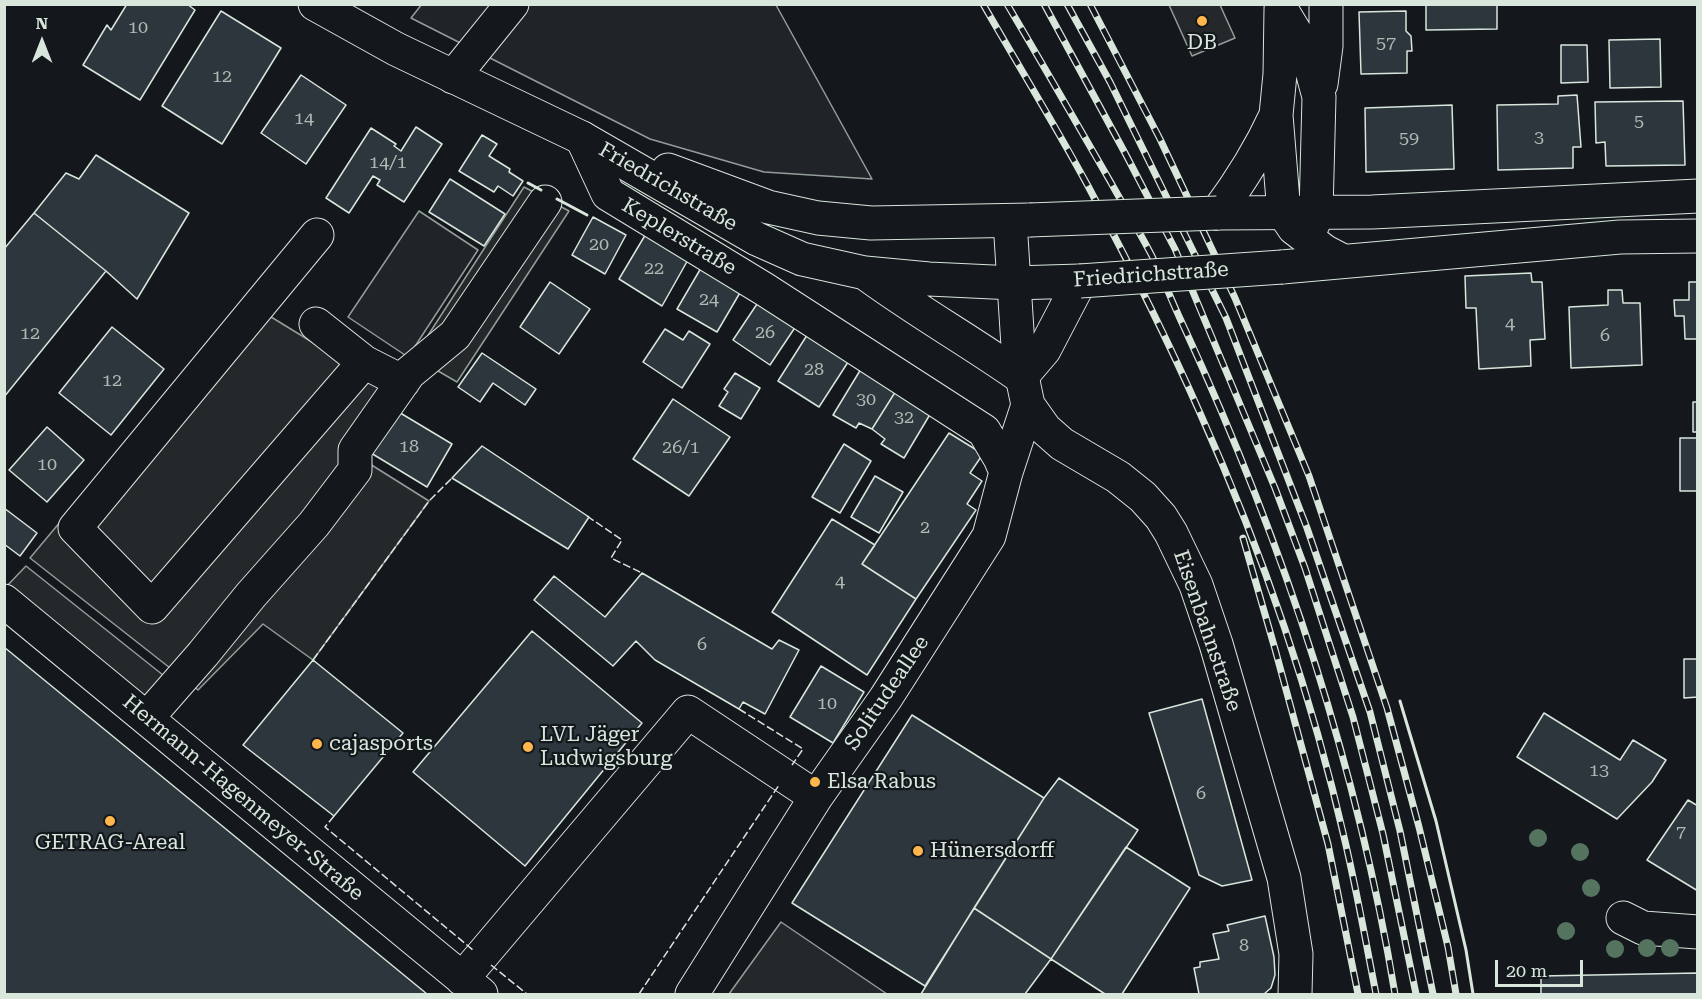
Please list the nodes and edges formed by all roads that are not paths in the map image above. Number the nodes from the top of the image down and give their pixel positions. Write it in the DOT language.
graph roads {
  1 [pos="315,4"];
  2 [pos="512,4"];
  3 [pos="1326,4"];
  4 [pos="1281,7"];
  5 [pos="453,77"];
  6 [pos="1319,97"];
  7 [pos="1276,115"];
  8 [pos="582,138"];
  9 [pos="1698,196"];
  10 [pos="545,202"];
  11 [pos="1217,213"];
  12 [pos="1284,213"];
  13 [pos="1020,221"];
  14 [pos="1311,225"];
  15 [pos="317,235"];
  16 [pos="1698,236"];
  17 [pos="1343,261"];
  18 [pos="1282,267"];
  19 [pos="865,273"];
  20 [pos="1080,281"];
  21 [pos="1014,283"];
  22 [pos="316,324"];
  23 [pos="364,362"];
  24 [pos="403,382"];
  25 [pos="1025,391"];
  26 [pos="1006,472"];
  27 [pos="4,600"];
  28 [pos="147,718"];
  29 [pos="816,797"];
  30 [pos="1623,918"];
  31 [pos="1698,932"];
  32 [pos="472,987"];
  33 [pos="692,994"];
  34 [pos="1295,994"];
  1 -- 5 [label="street"];
  2 -- 5 [label="street"];
  3 -- 6 [label="street"];
  4 -- 6 [label="street"];
  4 -- 7 [label="street"];
  5 -- 8 [label="street"];
  6 -- 14 [label="street"];
  7 -- 11 [label="street"];
  7 -- 12 [label="street"];
  8 -- 13 [label="street, Friedrichstraße"];
  8 -- 19 [label="street, Friedrichstraße"];
  8 -- 26 [label="street, Keplerstraße"];
  9 -- 14 [label="street, Friedrichstraße"];
  10 -- 24 [label="street"];
  11 -- 12 [label="street, Friedrichstraße"];
  11 -- 13 [label="street, Friedrichstraße, bridge"];
  12 -- 14 [label="street, Friedrichstraße"];
  13 -- 21 [label="street"];
  14 -- 17 [label="street"];
  14 -- 18 [label="street"];
  15 -- 23 [label="street"];
  16 -- 17 [label="street, Friedrichstraße"];
  17 -- 18 [label="street, Friedrichstraße"];
  18 -- 20 [label="street, Friedrichstraße, bridge"];
  19 -- 21 [label="street, Friedrichstraße"];
  19 -- 25 [label="street"];
  20 -- 21 [label="street, Friedrichstraße"];
  20 -- 25 [label="street"];
  21 -- 25 [label="street"];
  22 -- 23 [label="street"];
  23 -- 24 [label="street"];
  24 -- 28 [label="street"];
  25 -- 26 [label="street, Solitudeallee"];
  25 -- 34 [label="street, Eisenbahnstraße"];
  26 -- 29 [label="street, Solitudeallee"];
  27 -- 28 [label="street, Hermann-Hagenmeyer-Straße"];
  28 -- 32 [label="street, Hermann-Hagenmeyer-Straße"];
  29 -- 32 [label="street"];
  29 -- 33 [label="street, Solitudeallee"];
  30 -- 31 [label="street"];
}
